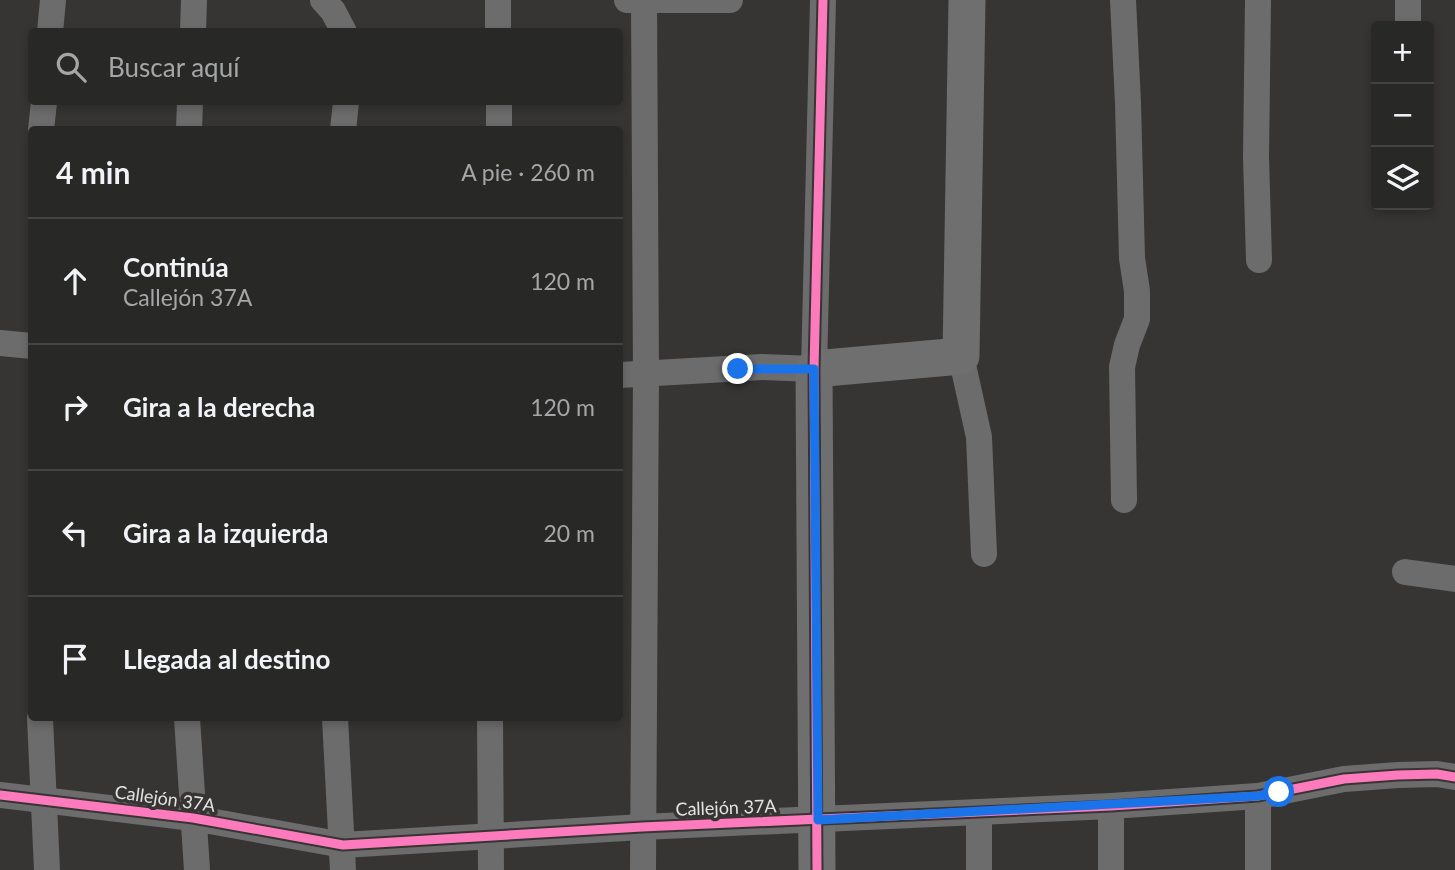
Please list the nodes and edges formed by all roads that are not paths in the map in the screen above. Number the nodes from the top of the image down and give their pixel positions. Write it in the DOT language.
graph roads {
  1 [pos="53,0"];
  2 [pos="194,0"];
  3 [pos="323,0"];
  4 [pos="498,0"];
  5 [pos="626,0"];
  6 [pos="644,0"];
  7 [pos="730,0"];
  8 [pos="823,0"];
  9 [pos="967,0"];
  10 [pos="1123,0"];
  11 [pos="1258,0"];
  12 [pos="1408,0"];
  13 [pos="1408,21"];
  14 [pos="50,28"];
  15 [pos="193,28"];
  16 [pos="342,28"];
  17 [pos="498,28"];
  18 [pos="44,105"];
  19 [pos="190,105"];
  20 [pos="346,105"];
  21 [pos="499,105"];
  22 [pos="41,126"];
  23 [pos="190,126"];
  24 [pos="343,126"];
  25 [pos="499,126"];
  26 [pos="1259,260"];
  27 [pos="0,343"];
  28 [pos="28,346"];
  29 [pos="961,356"];
  30 [pos="814,369"];
  31 [pos="633,374"];
  32 [pos="1124,500"];
  33 [pos="984,554"];
  34 [pos="1405,572"];
  35 [pos="1455,579"];
  36 [pos="40,721"];
  37 [pos="187,721"];
  38 [pos="335,721"];
  39 [pos="490,721"];
  40 [pos="1455,776"];
  41 [pos="0,795"];
  42 [pos="1258,796"];
  43 [pos="43,798"];
  44 [pos="1111,806"];
  45 [pos="979,812"];
  46 [pos="193,818"];
  47 [pos="818,820"];
  48 [pos="642,827"];
  49 [pos="490,838"];
  50 [pos="343,858"];
  51 [pos="47,870"];
  52 [pos="197,870"];
  53 [pos="491,870"];
  54 [pos="643,870"];
  55 [pos="817,870"];
  56 [pos="979,870"];
  57 [pos="1111,870"];
  58 [pos="1258,870"];
  1 -- 14 [label="street"];
  2 -- 15 [label="street"];
  3 -- 16 [label="street"];
  4 -- 17 [label="street"];
  5 -- 6 [label="street"];
  6 -- 7 [label="street"];
  6 -- 31 [label="street"];
  8 -- 30 [label="street"];
  9 -- 29 [label="street"];
  10 -- 32 [label="street"];
  11 -- 26 [label="street"];
  12 -- 13 [label="street"];
  18 -- 22 [label="street"];
  19 -- 23 [label="street"];
  20 -- 24 [label="street"];
  21 -- 25 [label="street"];
  27 -- 28 [label="street"];
  29 -- 30 [label="street"];
  29 -- 33 [label="street"];
  30 -- 31 [label="street"];
  30 -- 47 [label="street"];
  31 -- 48 [label="street"];
  34 -- 35 [label="street"];
  36 -- 43 [label="street"];
  37 -- 46 [label="street"];
  38 -- 50 [label="street"];
  39 -- 49 [label="street"];
  40 -- 42 [label="street, Callejón 37A"];
  41 -- 43 [label="street, Callejón 37A"];
  42 -- 44 [label="street, Callejón 37A"];
  42 -- 58 [label="street"];
  43 -- 46 [label="street, Callejón 37A"];
  43 -- 51 [label="street"];
  44 -- 45 [label="street, Callejón 37A"];
  44 -- 57 [label="street"];
  45 -- 47 [label="street, Callejón 37A"];
  45 -- 56 [label="street"];
  46 -- 50 [label="street, Callejón 37A"];
  46 -- 52 [label="street"];
  47 -- 48 [label="street, Callejón 37A"];
  47 -- 55 [label="street"];
  48 -- 49 [label="street, Callejón 37A"];
  48 -- 54 [label="street"];
  49 -- 50 [label="street, Callejón 37A"];
  49 -- 53 [label="street"];
}
